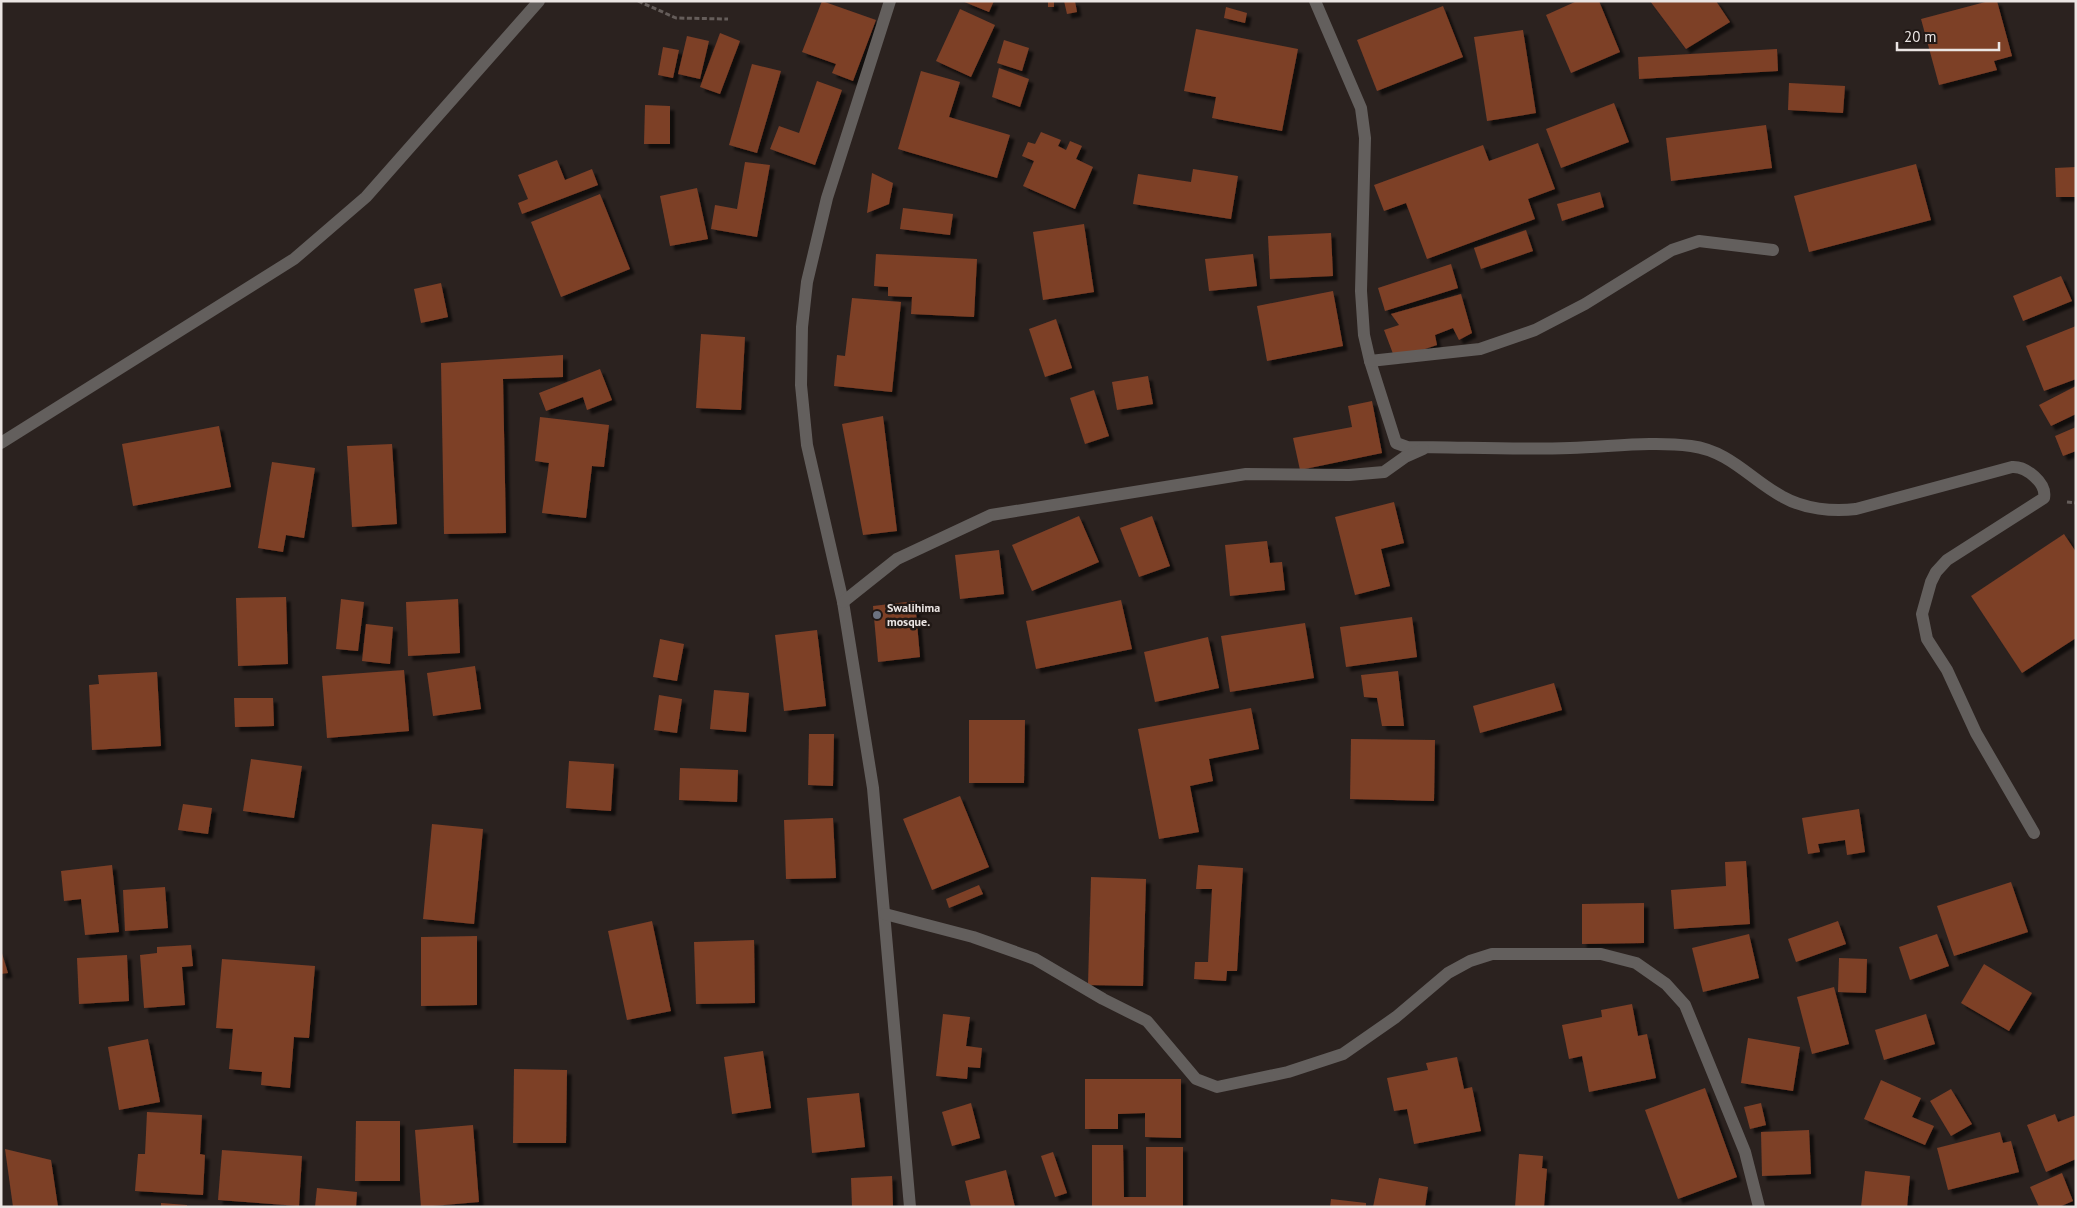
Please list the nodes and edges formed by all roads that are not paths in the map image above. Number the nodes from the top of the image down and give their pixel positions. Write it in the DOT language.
graph roads {
  1 [pos="539,1"];
  2 [pos="890,1"];
  3 [pos="1315,1"];
  4 [pos="1773,250"];
  5 [pos="1370,361"];
  6 [pos="1,443"];
  7 [pos="1427,448"];
  8 [pos="843,602"];
  9 [pos="2034,834"];
  10 [pos="885,914"];
  11 [pos="910,1207"];
  12 [pos="1759,1207"];
  1 -- 6 [label="street"];
  2 -- 8 [label="street"];
  3 -- 5 [label="street"];
  4 -- 5 [label="street"];
  5 -- 7 [label="street"];
  7 -- 8 [label="street"];
  7 -- 9 [label="street"];
  8 -- 10 [label="street"];
  10 -- 11 [label="street"];
  10 -- 12 [label="street"];
}
